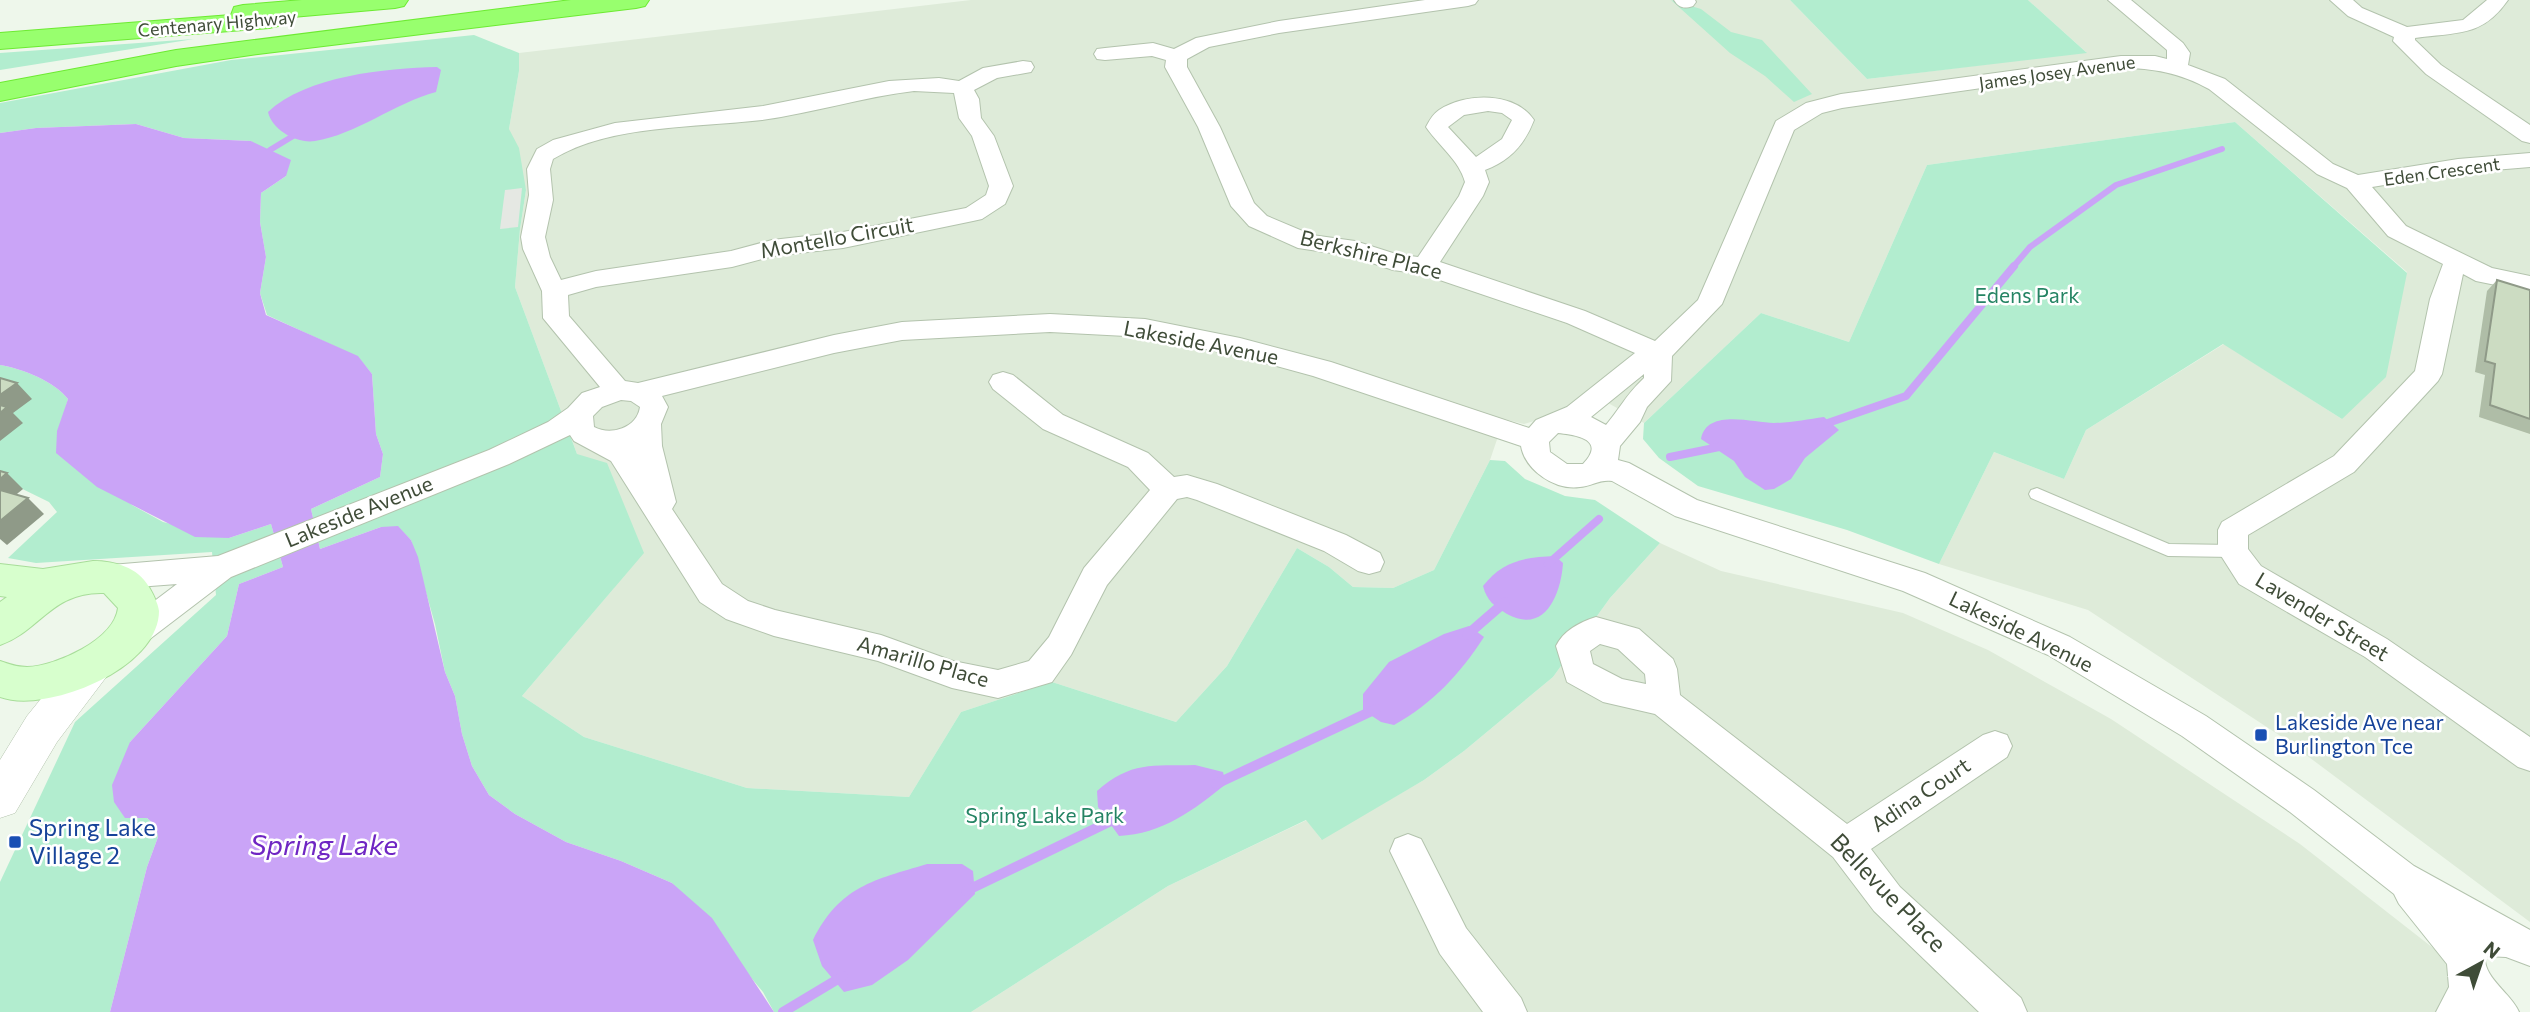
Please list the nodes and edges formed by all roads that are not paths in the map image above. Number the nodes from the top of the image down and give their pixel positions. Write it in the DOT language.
graph roads {
  1 [pos="354,0"];
  2 [pos="369,0"];
  3 [pos="395,0"];
  4 [pos="519,0"];
  5 [pos="636,0"];
  6 [pos="1468,0"];
  7 [pos="2118,0"];
  8 [pos="2340,0"];
  9 [pos="2498,0"];
  10 [pos="384,1"];
  11 [pos="0,23"];
  12 [pos="0,34"];
  13 [pos="2405,34"];
  14 [pos="0,41"];
  15 [pos="1105,54"];
  16 [pos="1177,57"];
  17 [pos="2177,67"];
  18 [pos="1023,68"];
  19 [pos="962,88"];
  20 [pos="0,92"];
  21 [pos="2530,136"];
  22 [pos="2530,160"];
  23 [pos="1472,166"];
  24 [pos="2355,184"];
  25 [pos="2457,262"];
  26 [pos="1425,266"];
  27 [pos="2530,284"];
  28 [pos="555,290"];
  29 [pos="568,331"];
  30 [pos="1659,353"];
  31 [pos="1003,382"];
  32 [pos="640,405"];
  33 [pos="589,426"];
  34 [pos="1545,432"];
  35 [pos="1603,456"];
  36 [pos="1168,489"];
  37 [pos="2038,494"];
  38 [pos="665,519"];
  39 [pos="2233,551"];
  40 [pos="1369,562"];
  41 [pos="227,565"];
  42 [pos="93,578"];
  43 [pos="0,580"];
  44 [pos="0,628"];
  45 [pos="109,653"];
  46 [pos="0,679"];
  47 [pos="1664,702"];
  48 [pos="1995,746"];
  49 [pos="2530,756"];
  50 [pos="0,799"];
  51 [pos="1846,845"];
  52 [pos="1408,850"];
  53 [pos="2401,878"];
  54 [pos="2518,943"];
  55 [pos="2464,963"];
  56 [pos="1507,1012"];
  57 [pos="2007,1012"];
  58 [pos="2456,1012"];
  59 [pos="2499,1012"];
  1 -- 11 [label="highway"];
  2 -- 10 [label="highway"];
  3 -- 10 [label="highway, Centenary Highway"];
  4 -- 14 [label="highway, Centenary Highway"];
  5 -- 20 [label="highway"];
  6 -- 16 [label="street"];
  7 -- 17 [label="street"];
  8 -- 13 [label="street"];
  9 -- 13 [label="street"];
  10 -- 12 [label="highway, Centenary Highway"];
  13 -- 21 [label="street"];
  15 -- 16 [label="street"];
  16 -- 26 [label="street, Berkshire Place"];
  17 -- 24 [label="street, James Josey Avenue"];
  17 -- 30 [label="street, James Josey Avenue"];
  18 -- 19 [label="street"];
  19 -- 28 [label="street"];
  19 -- 28 [label="street, Montello Circuit"];
  22 -- 24 [label="street, Eden Crescent"];
  23 -- 26 [label="street"];
  24 -- 25 [label="street, James Josey Avenue"];
  25 -- 27 [label="street, James Josey Avenue"];
  25 -- 39 [label="street"];
  26 -- 30 [label="street, Berkshire Place"];
  28 -- 29 [label="street"];
  29 -- 32 [label="street"];
  29 -- 33 [label="street"];
  30 -- 34 [label="street, James Josey Avenue"];
  30 -- 35 [label="street"];
  31 -- 36 [label="street"];
  32 -- 33 [label="street"];
  32 -- 33 [label="street"];
  32 -- 34 [label="street, Lakeside Avenue"];
  32 -- 38 [label="street, Amarillo Place"];
  33 -- 38 [label="street, Amarillo Place"];
  33 -- 41 [label="street, Lakeside Avenue"];
  34 -- 35 [label="street"];
  34 -- 35 [label="street"];
  35 -- 53 [label="street, Lakeside Avenue"];
  36 -- 38 [label="street, Amarillo Place"];
  36 -- 40 [label="street"];
  37 -- 39 [label="lane"];
  39 -- 49 [label="street, Lavender Street"];
  41 -- 42 [label="street, Lakeside Avenue"];
  41 -- 45 [label="street, Lakeside Avenue"];
  42 -- 43 [label="main road"];
  42 -- 44 [label="main road"];
  42 -- 45 [label="main road"];
  45 -- 46 [label="main road"];
  45 -- 50 [label="street"];
  47 -- 51 [label="street, Bellevue Place"];
  48 -- 51 [label="street, Adina Court"];
  51 -- 57 [label="street, Bellevue Place"];
  52 -- 56 [label="street"];
  53 -- 54 [label="street, Lakeside Avenue"];
  53 -- 55 [label="street, Lakeside Avenue"];
  54 -- 55 [label="street"];
  55 -- 58 [label="street"];
  55 -- 59 [label="street, Lakeside Avenue"];
}
